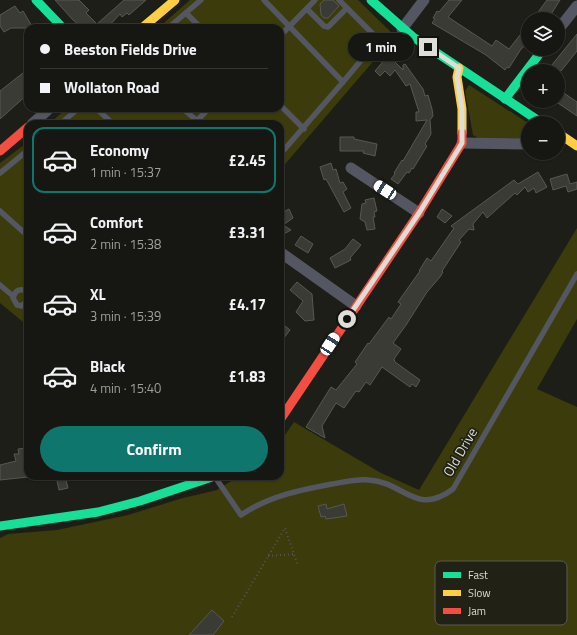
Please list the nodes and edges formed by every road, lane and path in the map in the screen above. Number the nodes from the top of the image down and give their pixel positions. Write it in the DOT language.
graph roads {
  1 [pos="36,0"];
  2 [pos="175,0"];
  3 [pos="201,0"];
  4 [pos="264,0"];
  5 [pos="315,0"];
  6 [pos="339,0"];
  7 [pos="371,0"];
  8 [pos="424,0"];
  9 [pos="577,6"];
  10 [pos="347,8"];
  11 [pos="307,9"];
  12 [pos="186,13"];
  13 [pos="565,21"];
  14 [pos="59,24"];
  15 [pos="147,24"];
  16 [pos="173,24"];
  17 [pos="197,24"];
  18 [pos="289,27"];
  19 [pos="402,28"];
  20 [pos="284,32"];
  21 [pos="539,56"];
  22 [pos="459,68"];
  23 [pos="343,82"];
  24 [pos="505,99"];
  25 [pos="284,109"];
  26 [pos="46,112"];
  27 [pos="74,112"];
  28 [pos="100,112"];
  29 [pos="186,112"];
  30 [pos="206,112"];
  31 [pos="531,116"];
  32 [pos="36,120"];
  33 [pos="65,120"];
  34 [pos="109,120"];
  35 [pos="194,120"];
  36 [pos="199,120"];
  37 [pos="304,129"];
  38 [pos="24,130"];
  39 [pos="565,138"];
  40 [pos="462,143"];
  41 [pos="521,144"];
  42 [pos="577,146"];
  43 [pos="284,150"];
  44 [pos="0,151"];
  45 [pos="24,153"];
  46 [pos="351,168"];
  47 [pos="0,173"];
  48 [pos="0,211"];
  49 [pos="419,213"];
  50 [pos="24,232"];
  51 [pos="284,255"];
  52 [pos="577,274"];
  53 [pos="0,285"];
  54 [pos="24,292"];
  55 [pos="13,296"];
  56 [pos="24,304"];
  57 [pos="356,306"];
  58 [pos="284,414"];
  59 [pos="202,480"];
  60 [pos="217,480"];
  61 [pos="0,526"];
  62 [pos="294,554"];
  63 [pos="268,556"];
  64 [pos="298,566"];
  65 [pos="232,617"];
  1 -- 14 [label="street"];
  2 -- 15 [label="street"];
  3 -- 12 [label="lane"];
  4 -- 18 [label="lane"];
  5 -- 11 [label="lane"];
  6 -- 10 [label="lane"];
  7 -- 19 [label="street"];
  8 -- 19 [label="street"];
  9 -- 13 [label="street"];
  10 -- 11 [label="lane"];
  10 -- 23 [label="lane"];
  11 -- 18 [label="lane"];
  12 -- 16 [label="lane"];
  12 -- 17 [label="lane"];
  18 -- 20 [label="lane"];
  18 -- 23 [label="lane"];
  19 -- 22 [label="street"];
  21 -- 24 [label="street"];
  22 -- 24 [label="street"];
  22 -- 40 [label="street"];
  23 -- 37 [label="lane"];
  24 -- 31 [label="street"];
  25 -- 37 [label="lane"];
  26 -- 32 [label="street"];
  27 -- 33 [label="lane"];
  28 -- 34 [label="lane"];
  29 -- 35 [label="lane"];
  30 -- 36 [label="lane"];
  37 -- 43 [label="lane"];
  38 -- 44 [label="street"];
  39 -- 42 [label="street"];
  40 -- 41 [label="street"];
  40 -- 49 [label="street"];
  45 -- 47 [label="lane"];
  46 -- 49 [label="street"];
  48 -- 50 [label="lane"];
  49 -- 57 [label="street"];
  51 -- 57 [label="street"];
  52 -- 60 [label="lane, Old Drive"];
  53 -- 55 [label="lane"];
  54 -- 55 [label="lane"];
  55 -- 56 [label="lane"];
  57 -- 58 [label="street"];
  59 -- 61 [label="street"];
  62 -- 63 [label="path"];
  62 -- 63 [label="path"];
  62 -- 64 [label="path"];
  63 -- 65 [label="path"];
}
